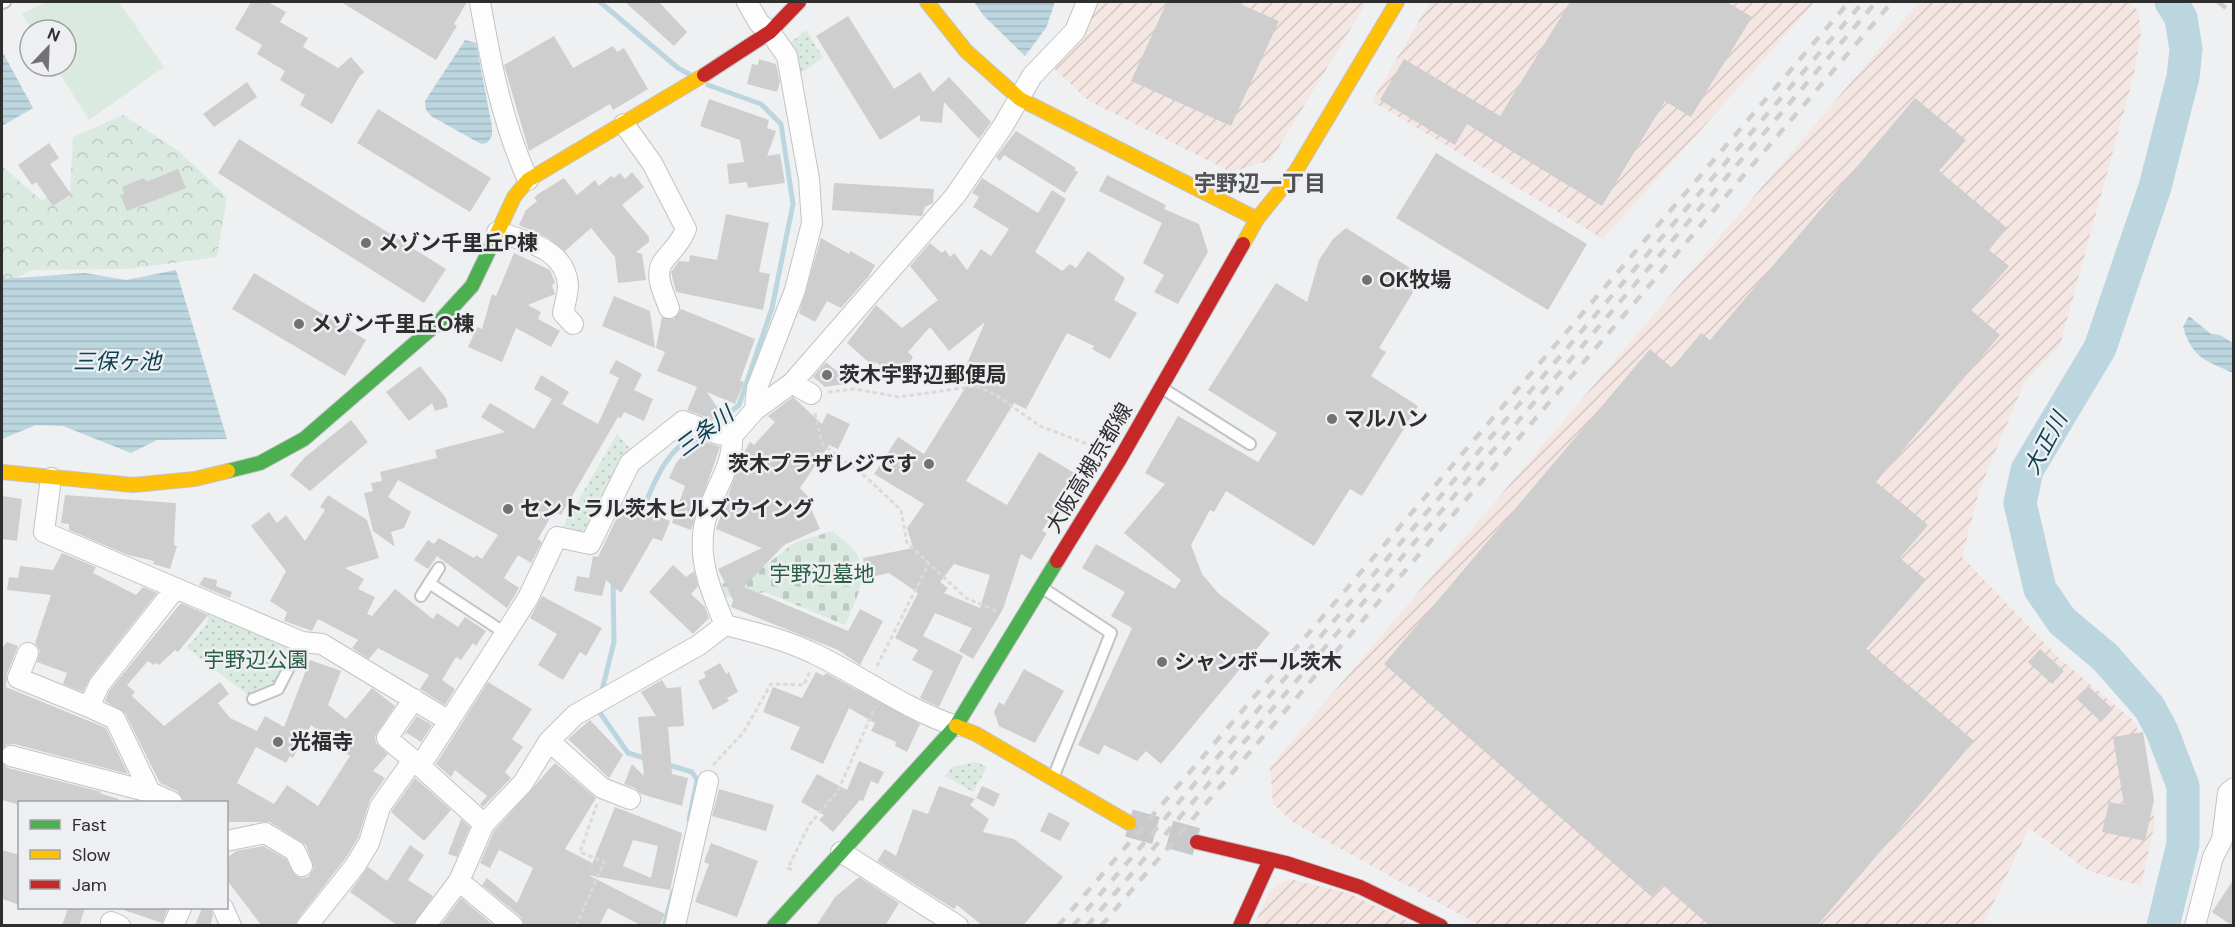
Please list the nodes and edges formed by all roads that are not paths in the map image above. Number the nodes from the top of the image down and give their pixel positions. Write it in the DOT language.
graph roads {
  1 [pos="480,2"];
  2 [pos="747,2"];
  3 [pos="799,2"];
  4 [pos="927,2"];
  5 [pos="1088,2"];
  6 [pos="1397,2"];
  7 [pos="770,32"];
  8 [pos="1020,99"];
  9 [pos="624,123"];
  10 [pos="528,180"];
  11 [pos="1257,219"];
  12 [pos="497,232"];
  13 [pos="669,308"];
  14 [pos="573,324"];
  15 [pos="792,383"];
  16 [pos="1162,387"];
  17 [pos="811,394"];
  18 [pos="755,410"];
  19 [pos="725,435"];
  20 [pos="1250,444"];
  21 [pos="2,472"];
  22 [pos="51,478"];
  23 [pos="439,568"];
  24 [pos="429,583"];
  25 [pos="1041,587"];
  26 [pos="175,589"];
  27 [pos="421,596"];
  28 [pos="725,625"];
  29 [pos="505,633"];
  30 [pos="302,642"];
  31 [pos="28,653"];
  32 [pos="253,699"];
  33 [pos="414,699"];
  34 [pos="89,706"];
  35 [pos="448,721"];
  36 [pos="956,726"];
  37 [pos="549,741"];
  38 [pos="11,756"];
  39 [pos="417,763"];
  40 [pos="1052,779"];
  41 [pos="708,781"];
  42 [pos="2234,788"];
  43 [pos="150,792"];
  44 [pos="630,799"];
  45 [pos="170,801"];
  46 [pos="1130,823"];
  47 [pos="484,824"];
  48 [pos="2228,838"];
  49 [pos="228,841"];
  50 [pos="1197,842"];
  51 [pos="841,852"];
  52 [pos="1270,860"];
  53 [pos="302,866"];
  54 [pos="459,881"];
  55 [pos="181,909"];
  56 [pos="223,909"];
  57 [pos="953,924"];
  58 [pos="173,926"];
  59 [pos="231,926"];
  60 [pos="307,926"];
  61 [pos="425,926"];
  62 [pos="513,926"];
  63 [pos="675,926"];
  64 [pos="774,926"];
  65 [pos="1240,926"];
  66 [pos="1441,926"];
  67 [pos="2195,926"];
  1 -- 10 [label="street"];
  2 -- 7 [label="street"];
  3 -- 7 [label="street"];
  4 -- 8 [label="street"];
  5 -- 8 [label="street"];
  6 -- 11 [label="street, 大阪高槻京都線"];
  7 -- 9 [label="street"];
  7 -- 18 [label="street"];
  8 -- 11 [label="street"];
  8 -- 15 [label="street"];
  9 -- 10 [label="street"];
  9 -- 13 [label="street"];
  10 -- 12 [label="street"];
  11 -- 16 [label="street, 大阪高槻京都線"];
  12 -- 14 [label="street"];
  12 -- 22 [label="street"];
  15 -- 17 [label="street"];
  15 -- 18 [label="street"];
  16 -- 20 [label="lane"];
  16 -- 25 [label="street, 大阪高槻京都線"];
  18 -- 19 [label="street"];
  19 -- 28 [label="street"];
  19 -- 29 [label="street"];
  21 -- 22 [label="street"];
  22 -- 26 [label="street"];
  23 -- 24 [label="lane"];
  24 -- 27 [label="lane"];
  24 -- 29 [label="lane"];
  25 -- 36 [label="street, 大阪高槻京都線"];
  25 -- 40 [label="lane"];
  26 -- 30 [label="street"];
  26 -- 34 [label="street"];
  28 -- 36 [label="street"];
  28 -- 37 [label="street"];
  29 -- 35 [label="street"];
  30 -- 32 [label="lane"];
  30 -- 33 [label="street"];
  31 -- 34 [label="street"];
  33 -- 35 [label="street"];
  33 -- 39 [label="street"];
  34 -- 43 [label="street"];
  35 -- 39 [label="street"];
  36 -- 40 [label="street"];
  36 -- 51 [label="street, 大阪高槻京都線"];
  37 -- 44 [label="street"];
  37 -- 47 [label="street"];
  38 -- 43 [label="street"];
  39 -- 47 [label="street"];
  39 -- 60 [label="street"];
  40 -- 46 [label="street"];
  41 -- 63 [label="street"];
  42 -- 48 [label="street"];
  43 -- 45 [label="street"];
  47 -- 54 [label="street"];
  48 -- 67 [label="street"];
  49 -- 53 [label="street"];
  50 -- 52 [label="street"];
  51 -- 57 [label="street"];
  51 -- 64 [label="street, 大阪高槻京都線"];
  52 -- 65 [label="street"];
  52 -- 66 [label="street"];
  54 -- 61 [label="street"];
  54 -- 62 [label="street"];
  55 -- 58 [label="street"];
  56 -- 59 [label="street"];
}
